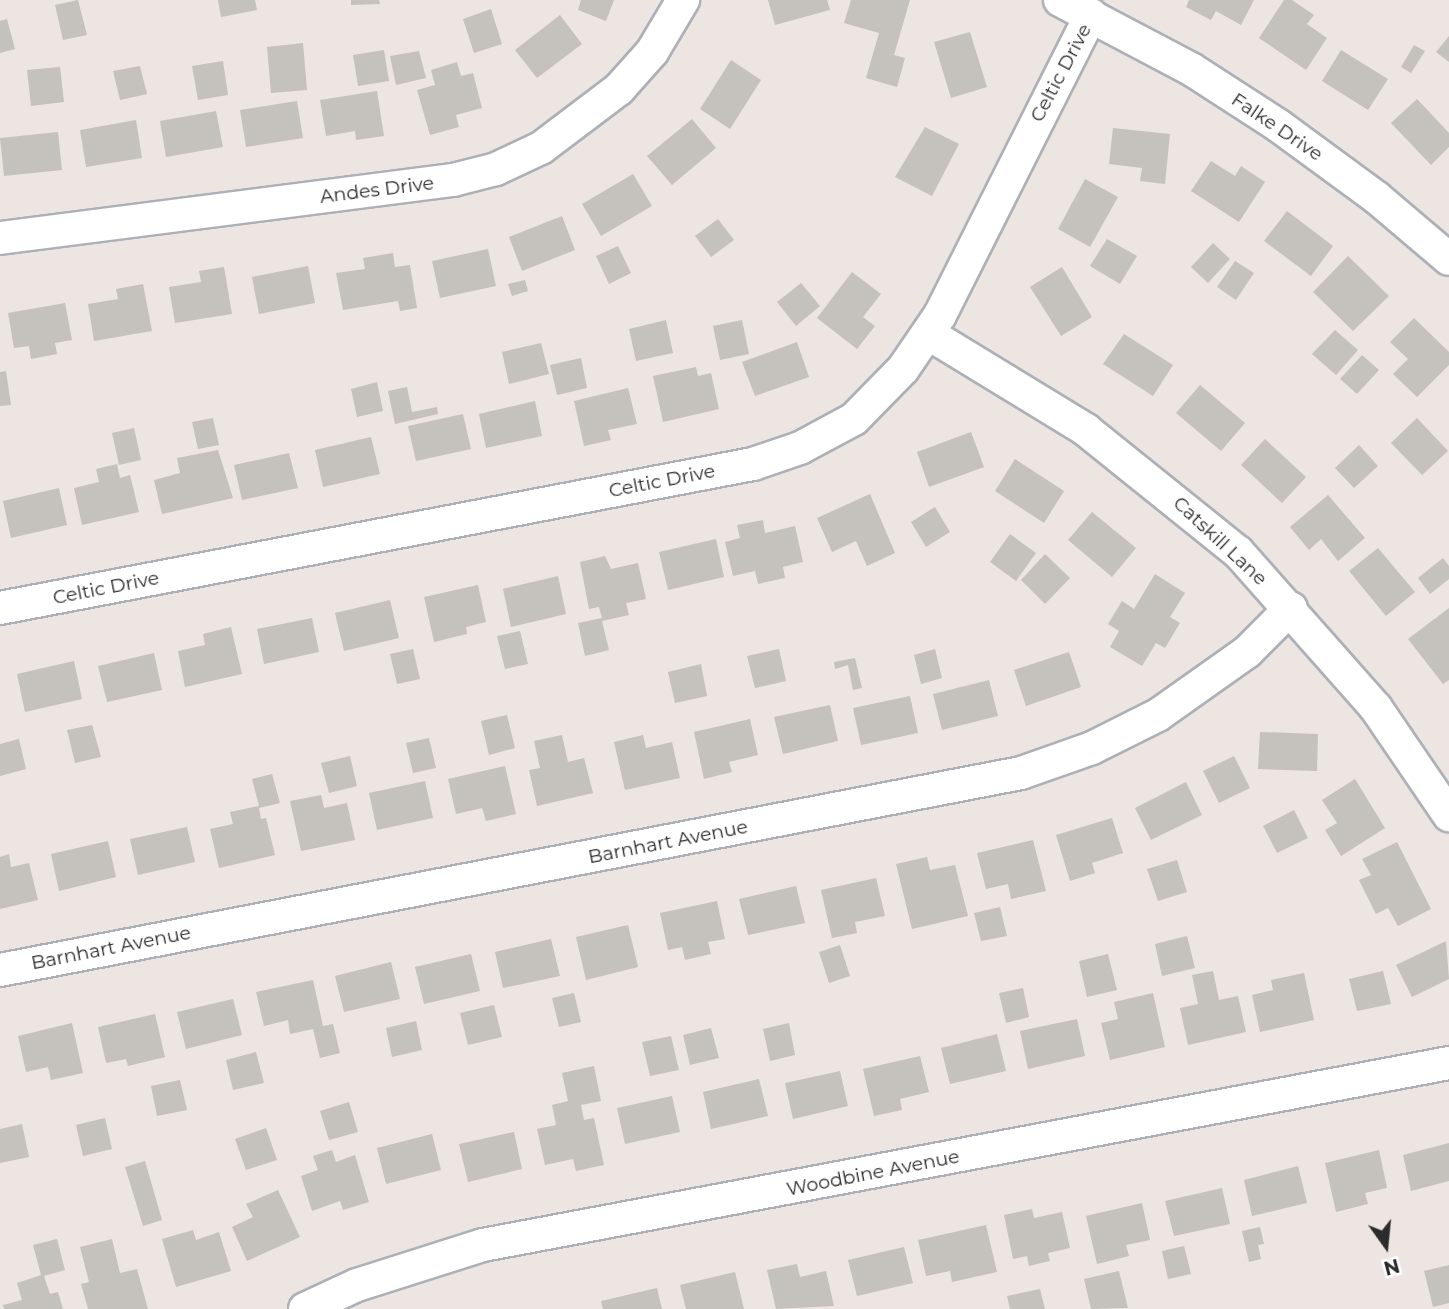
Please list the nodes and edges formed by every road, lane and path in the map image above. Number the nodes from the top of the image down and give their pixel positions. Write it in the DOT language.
graph roads {
  1 [pos="683,0"];
  2 [pos="1060,0"];
  3 [pos="1091,15"];
  4 [pos="0,238"];
  5 [pos="1449,259"];
  6 [pos="929,334"];
  7 [pos="0,608"];
  8 [pos="1291,608"];
  9 [pos="1449,815"];
  10 [pos="0,970"];
  11 [pos="1449,1063"];
  12 [pos="305,1309"];
  1 -- 4 [label="street, Andes Drive"];
  2 -- 3 [label="street, Falke Drive"];
  3 -- 5 [label="street, Falke Drive"];
  3 -- 6 [label="street, Celtic Drive"];
  6 -- 7 [label="street, Celtic Drive"];
  6 -- 8 [label="street, Catskill Lane"];
  8 -- 9 [label="street, Catskill Lane"];
  8 -- 10 [label="street, Barnhart Avenue"];
  11 -- 12 [label="street, Woodbine Avenue"];
}
